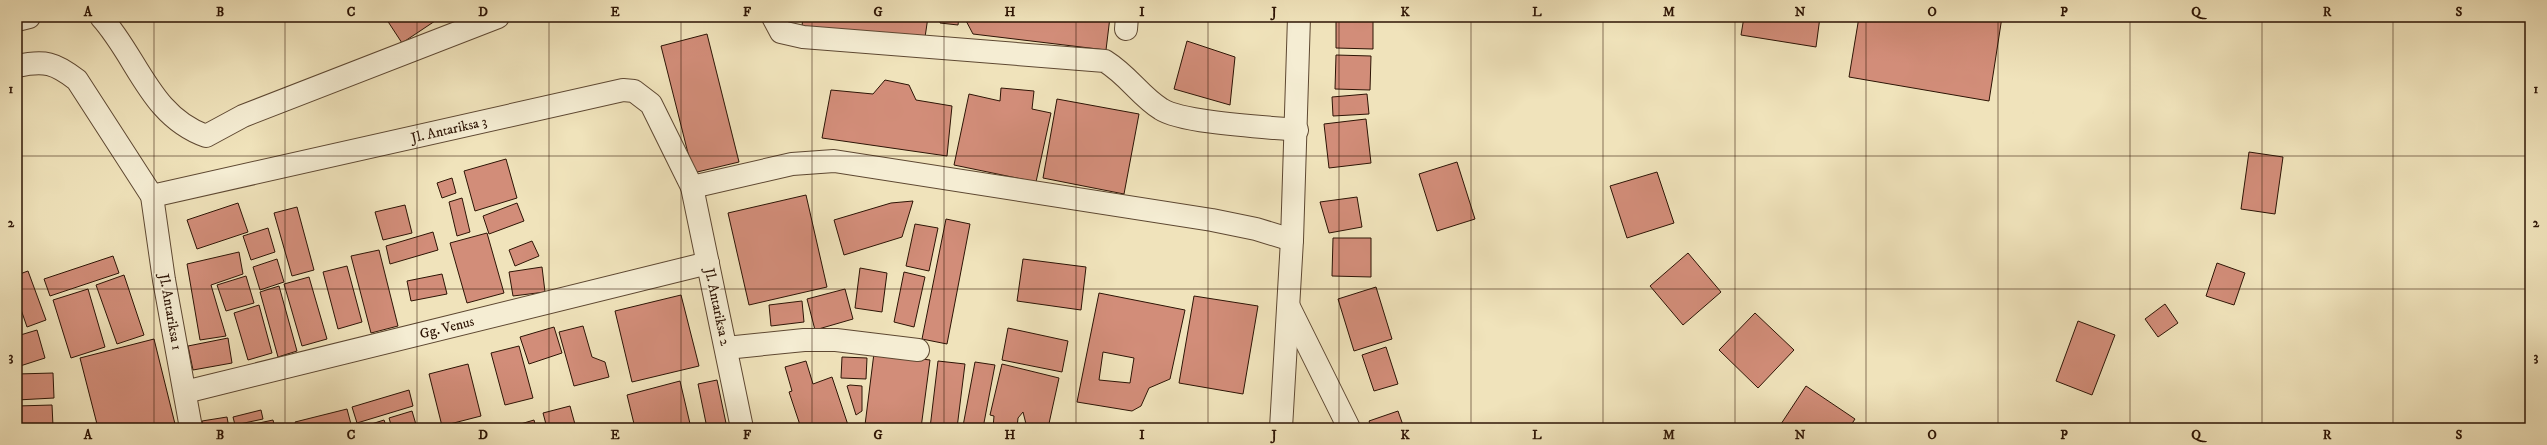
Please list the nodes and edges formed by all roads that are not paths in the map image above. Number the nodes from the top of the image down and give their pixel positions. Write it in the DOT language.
graph roads {
  1 [pos="29,17"];
  2 [pos="102,17"];
  3 [pos="498,17"];
  4 [pos="773,17"];
  5 [pos="1299,17"];
  6 [pos="17,20"];
  7 [pos="17,66"];
  8 [pos="1297,130"];
  9 [pos="692,187"];
  10 [pos="152,196"];
  11 [pos="1292,240"];
  12 [pos="708,263"];
  13 [pos="1289,306"];
  14 [pos="726,348"];
  15 [pos="918,350"];
  16 [pos="185,392"];
  17 [pos="191,428"];
  18 [pos="742,428"];
  19 [pos="1281,428"];
  20 [pos="1349,428"];
  1 -- 6 [label="street"];
  2 -- 3 [label="street"];
  4 -- 8 [label="street"];
  5 -- 8 [label="street"];
  7 -- 10 [label="street"];
  8 -- 11 [label="street"];
  9 -- 10 [label="street, Jl. Antariksa 3"];
  9 -- 11 [label="street"];
  9 -- 12 [label="street, Jl. Antariksa 2"];
  10 -- 16 [label="street, Jl. Antariksa 1"];
  11 -- 13 [label="street"];
  12 -- 14 [label="street, Jl. Antariksa 2"];
  12 -- 16 [label="street, Gg. Venus"];
  13 -- 19 [label="street"];
  13 -- 20 [label="street"];
  14 -- 15 [label="street"];
  14 -- 18 [label="street, Jl. Antariksa 2"];
  16 -- 17 [label="street, Jl. Antariksa 1"];
}
